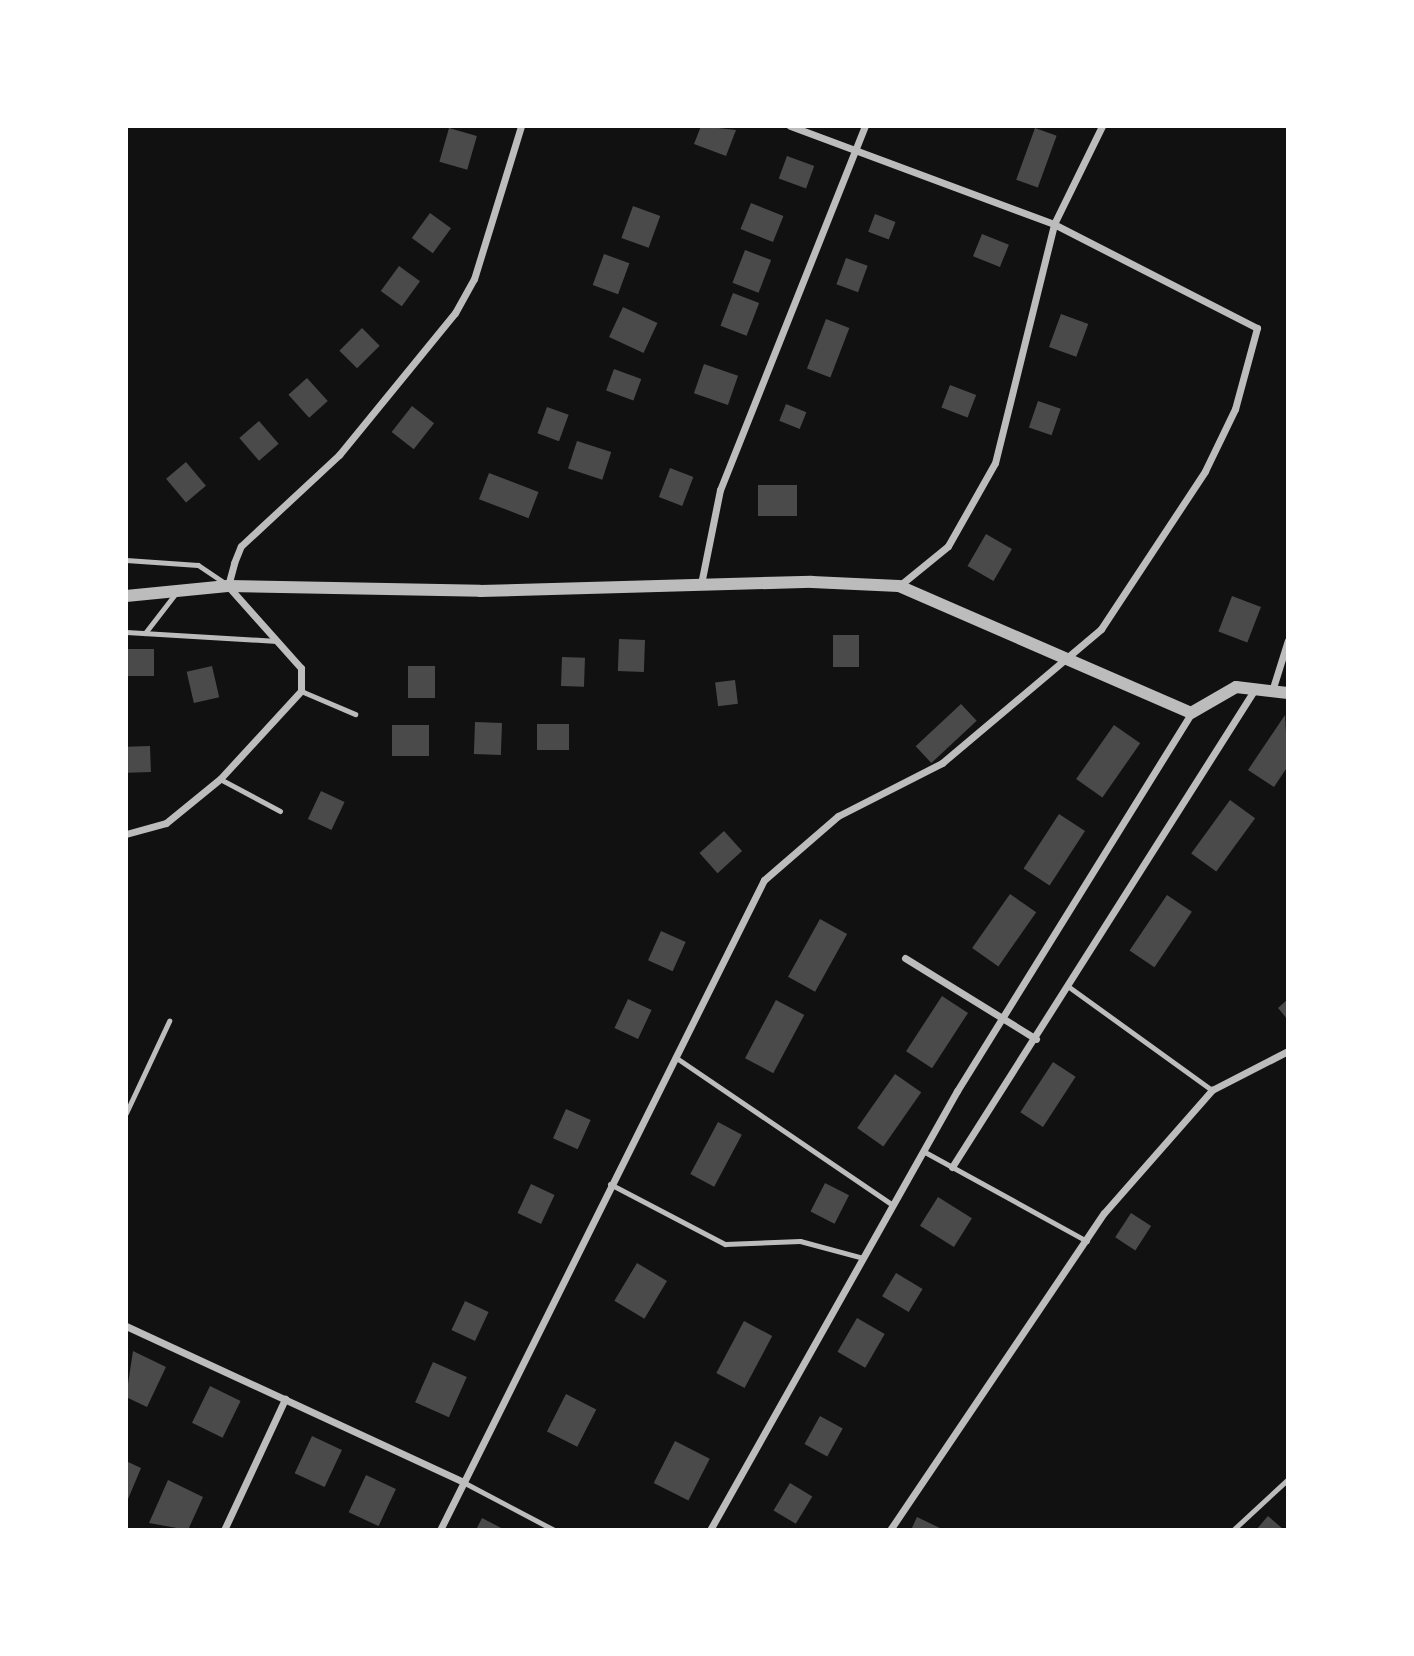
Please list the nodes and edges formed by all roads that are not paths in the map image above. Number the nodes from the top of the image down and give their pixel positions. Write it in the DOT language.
graph roads {
  1 [pos="521,126"];
  2 [pos="790,126"];
  3 [pos="865,126"];
  4 [pos="1102,126"];
  5 [pos="856,152"];
  6 [pos="1054,224"];
  7 [pos="126,560"];
  8 [pos="701,584"];
  9 [pos="228,586"];
  10 [pos="899,586"];
  11 [pos="176,593"];
  12 [pos="126,596"];
  13 [pos="126,632"];
  14 [pos="145,633"];
  15 [pos="1288,640"];
  16 [pos="281,641"];
  17 [pos="1072,660"];
  18 [pos="1255,689"];
  19 [pos="301,691"];
  20 [pos="1272,691"];
  21 [pos="1288,693"];
  22 [pos="1191,713"];
  23 [pos="355,714"];
  24 [pos="220,779"];
  25 [pos="280,811"];
  26 [pos="126,834"];
  27 [pos="905,958"];
  28 [pos="1069,987"];
  29 [pos="1003,1017"];
  30 [pos="169,1021"];
  31 [pos="1036,1039"];
  32 [pos="1288,1051"];
  33 [pos="675,1057"];
  34 [pos="1212,1090"];
  35 [pos="126,1113"];
  36 [pos="923,1151"];
  37 [pos="953,1167"];
  38 [pos="610,1184"];
  39 [pos="893,1205"];
  40 [pos="1087,1241"];
  41 [pos="863,1258"];
  42 [pos="126,1326"];
  43 [pos="285,1399"];
  44 [pos="1288,1479"];
  45 [pos="463,1482"];
  46 [pos="224,1530"];
  47 [pos="440,1530"];
  48 [pos="554,1530"];
  49 [pos="710,1530"];
  50 [pos="890,1530"];
  51 [pos="1233,1530"];
  1 -- 9 [label="street"];
  2 -- 5 [label="street"];
  3 -- 5 [label="street"];
  4 -- 6 [label="street"];
  5 -- 6 [label="street"];
  5 -- 8 [label="street"];
  6 -- 10 [label="street"];
  6 -- 17 [label="street"];
  7 -- 9 [label="lane"];
  8 -- 9 [label="street"];
  8 -- 10 [label="street"];
  9 -- 11 [label="street"];
  9 -- 16 [label="street"];
  10 -- 17 [label="street"];
  11 -- 12 [label="street"];
  11 -- 14 [label="lane"];
  13 -- 14 [label="lane"];
  14 -- 16 [label="lane"];
  15 -- 20 [label="street"];
  16 -- 19 [label="street"];
  17 -- 22 [label="street"];
  17 -- 33 [label="street"];
  18 -- 20 [label="street"];
  18 -- 22 [label="street"];
  18 -- 28 [label="street"];
  19 -- 23 [label="lane"];
  19 -- 24 [label="street"];
  20 -- 21 [label="street"];
  22 -- 29 [label="street"];
  24 -- 25 [label="lane"];
  24 -- 26 [label="street"];
  27 -- 29 [label="street"];
  28 -- 31 [label="street"];
  28 -- 34 [label="lane"];
  29 -- 31 [label="street"];
  29 -- 36 [label="street"];
  30 -- 35 [label="lane"];
  31 -- 37 [label="street"];
  32 -- 34 [label="street"];
  33 -- 38 [label="street"];
  33 -- 39 [label="lane"];
  34 -- 40 [label="street"];
  36 -- 37 [label="lane"];
  36 -- 39 [label="street"];
  37 -- 40 [label="lane"];
  38 -- 41 [label="lane"];
  38 -- 45 [label="street"];
  39 -- 41 [label="street"];
  40 -- 50 [label="street"];
  41 -- 49 [label="street"];
  42 -- 43 [label="street"];
  43 -- 45 [label="street"];
  43 -- 46 [label="street"];
  44 -- 51 [label="lane"];
  45 -- 47 [label="street"];
  45 -- 48 [label="lane"];
}
